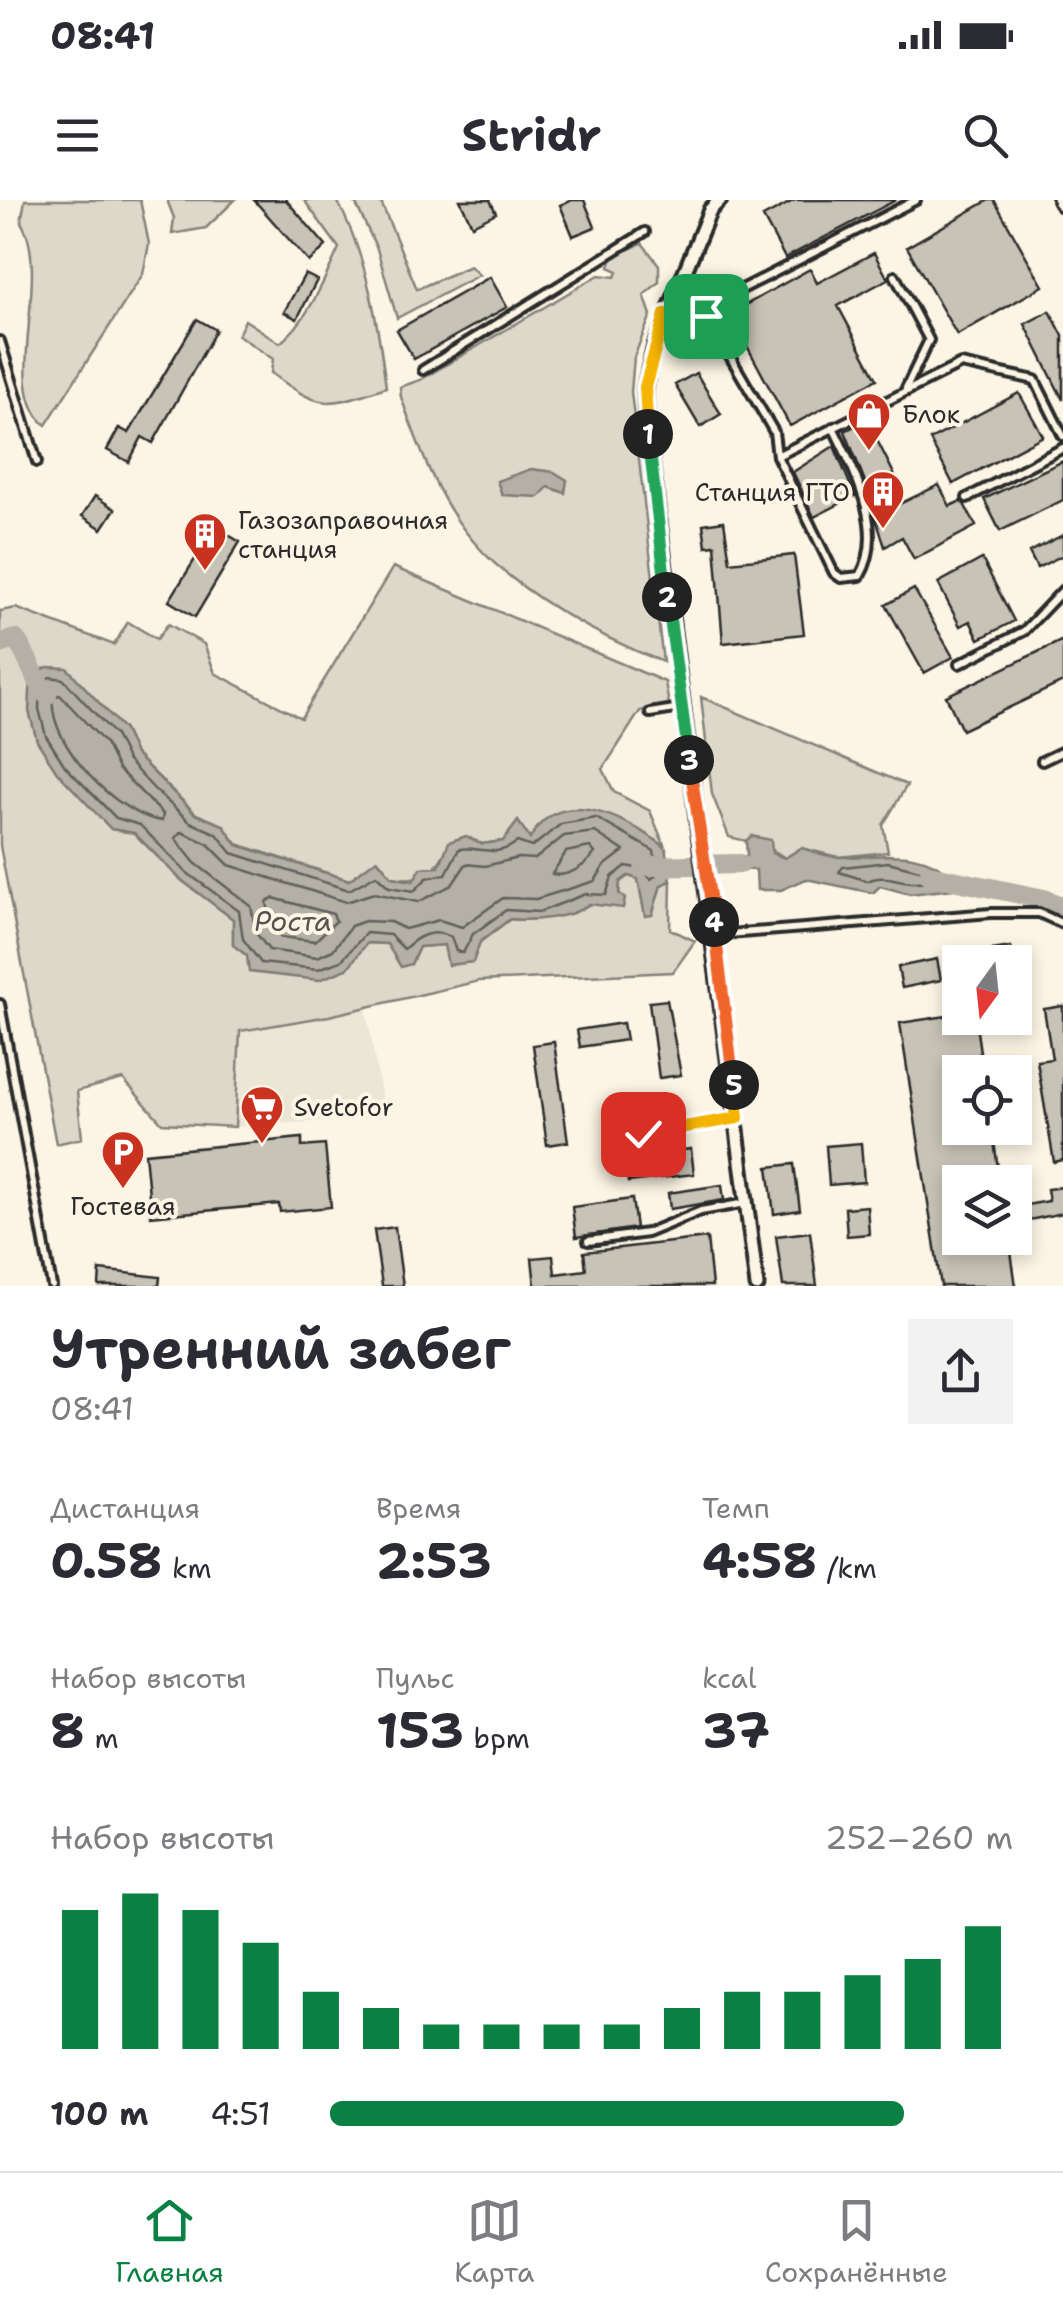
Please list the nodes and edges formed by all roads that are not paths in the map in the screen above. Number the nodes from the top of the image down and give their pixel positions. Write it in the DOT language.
graph roads {
  1 [pos="720,200"];
  2 [pos="916,200"];
  3 [pos="646,232"];
  4 [pos="895,276"];
  5 [pos="665,314"];
  6 [pos="706,316"];
  7 [pos="0,342"];
  8 [pos="423,370"];
  9 [pos="906,388"];
  10 [pos="833,427"];
  11 [pos="1063,436"];
  12 [pos="1063,448"];
  13 [pos="777,456"];
  14 [pos="37,462"];
  15 [pos="968,498"];
  16 [pos="1063,590"];
  17 [pos="960,664"];
  18 [pos="681,708"];
  19 [pos="650,713"];
  20 [pos="1063,751"];
  21 [pos="1042,761"];
  22 [pos="1063,924"];
  23 [pos="716,935"];
  24 [pos="0,1004"];
  25 [pos="738,1118"];
  26 [pos="643,1134"];
  27 [pos="747,1203"];
  28 [pos="588,1241"];
  29 [pos="52,1286"];
  30 [pos="757,1286"];
  1 -- 5 [label="street"];
  2 -- 6 [label="lane"];
  3 -- 8 [label="lane"];
  4 -- 9 [label="lane"];
  5 -- 6 [label="lane"];
  5 -- 18 [label="street"];
  6 -- 13 [label="lane"];
  7 -- 14 [label="lane"];
  9 -- 10 [label="lane"];
  9 -- 11 [label="lane"];
  10 -- 13 [label="lane"];
  10 -- 13 [label="lane"];
  12 -- 15 [label="lane"];
  16 -- 17 [label="lane"];
  18 -- 19 [label="lane"];
  18 -- 23 [label="street"];
  20 -- 21 [label="lane"];
  22 -- 23 [label="lane"];
  23 -- 25 [label="street"];
  24 -- 29 [label="lane"];
  25 -- 26 [label="lane"];
  25 -- 27 [label="street"];
  27 -- 28 [label="lane"];
  27 -- 30 [label="street"];
}
